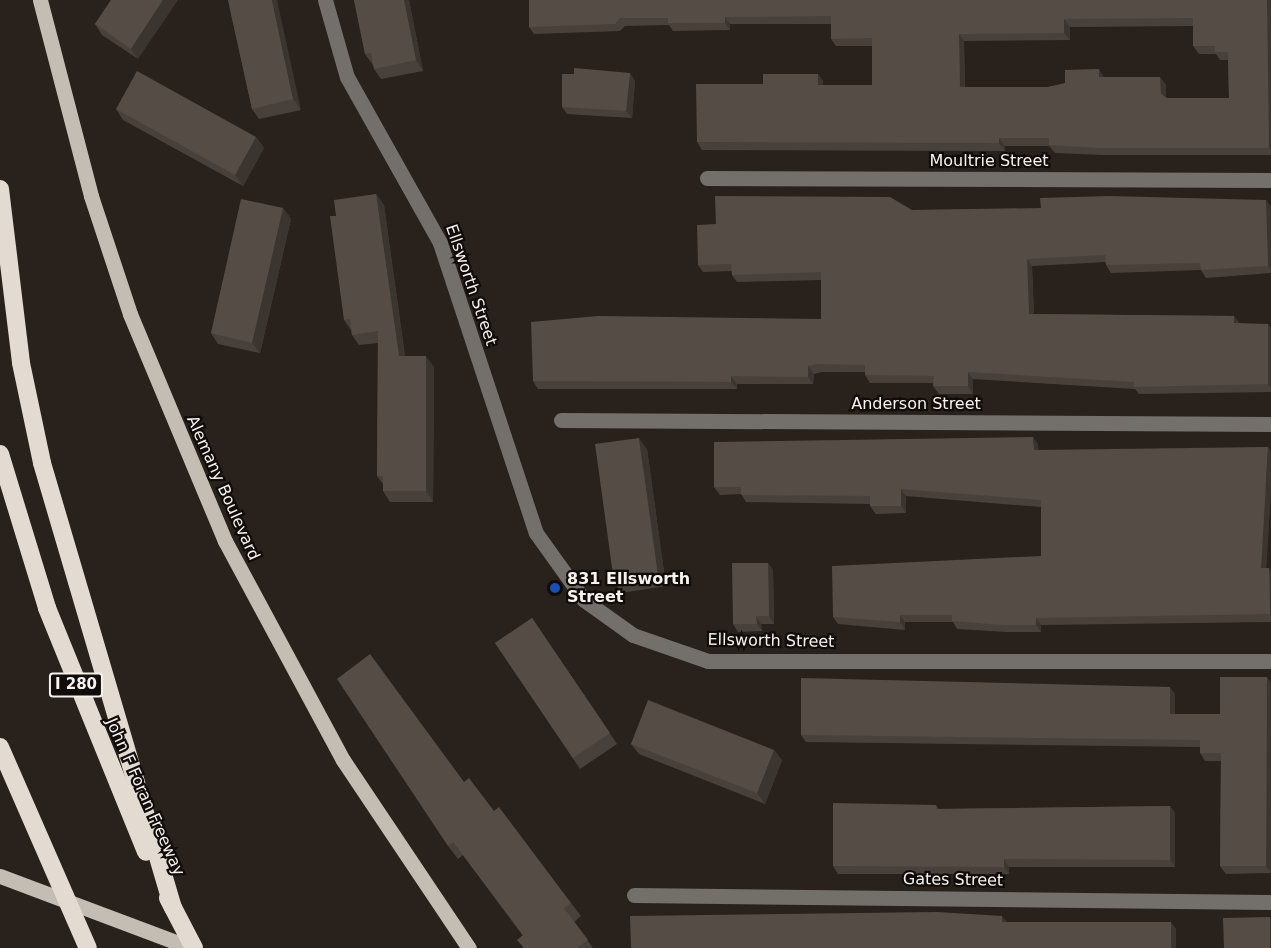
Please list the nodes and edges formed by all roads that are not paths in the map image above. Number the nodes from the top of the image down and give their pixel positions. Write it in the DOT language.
graph roads {
  1 [pos="40,0"];
  2 [pos="325,0"];
  3 [pos="707,178"];
  4 [pos="1271,180"];
  5 [pos="0,189"];
  6 [pos="561,420"];
  7 [pos="1271,424"];
  8 [pos="0,454"];
  9 [pos="1271,661"];
  10 [pos="0,747"];
  11 [pos="0,876"];
  12 [pos="634,895"];
  13 [pos="1271,902"];
  14 [pos="173,907"];
  15 [pos="88,948"];
  16 [pos="193,948"];
  17 [pos="469,948"];
  1 -- 17 [label="main road, Alemany Boulevard"];
  2 -- 9 [label="street, Ellsworth Street"];
  3 -- 4 [label="street, Moultrie Street"];
  5 -- 14 [label="highway"];
  6 -- 7 [label="street, Anderson Street"];
  8 -- 14 [label="highway, John F Foran Freeway / I 280"];
  10 -- 15 [label="highway"];
  11 -- 16 [label="main road"];
  12 -- 13 [label="street, Gates Street"];
  14 -- 16 [label="highway, John F Foran Freeway / I 280"];
}
